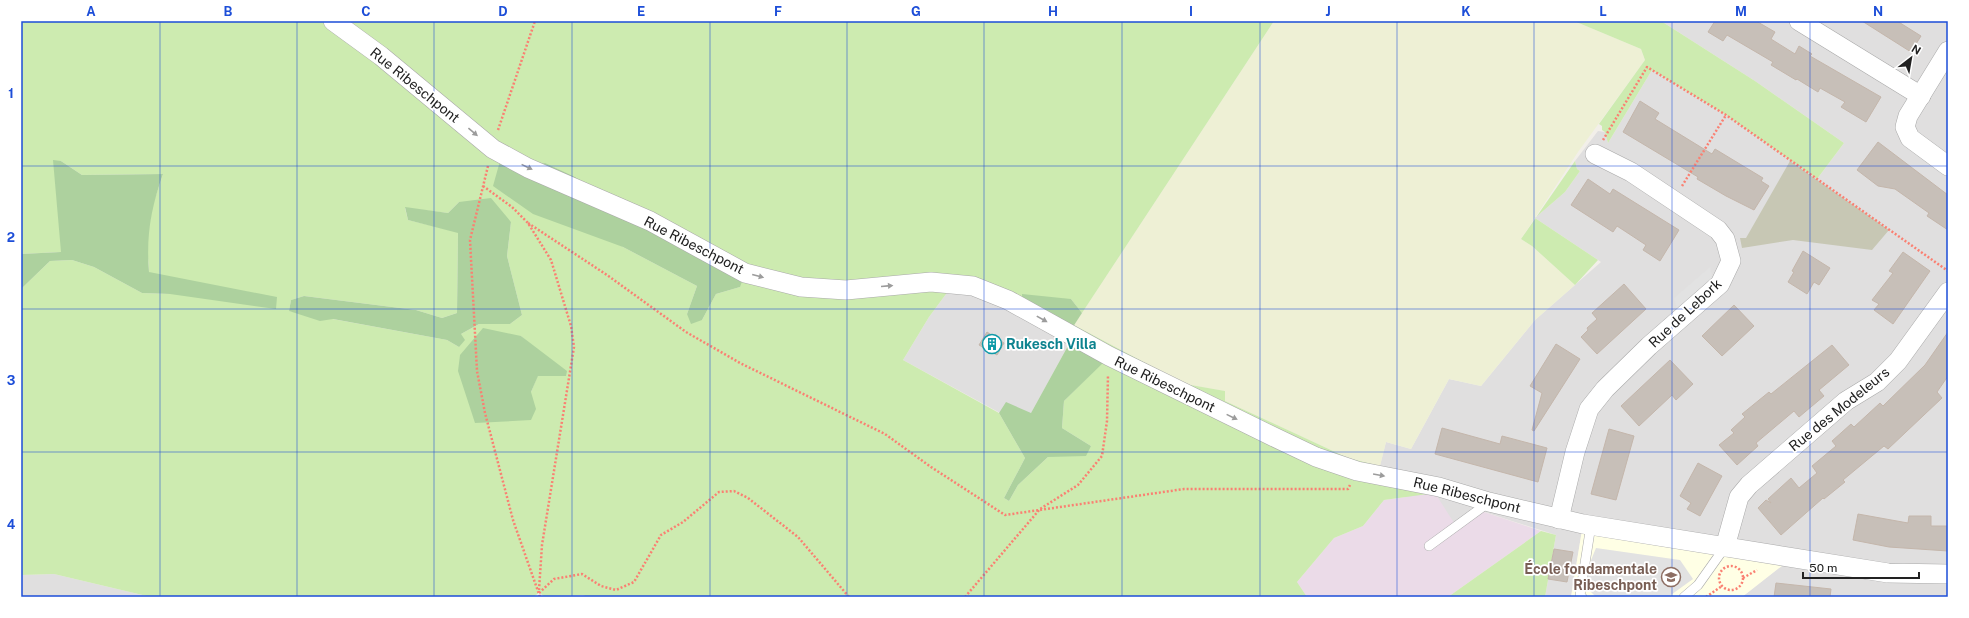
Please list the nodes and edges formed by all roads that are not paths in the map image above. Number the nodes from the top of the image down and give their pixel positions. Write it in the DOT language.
graph roads {
  1 [pos="333,21"];
  2 [pos="1798,21"];
  3 [pos="1948,51"];
  4 [pos="1921,96"];
  5 [pos="1595,154"];
  6 [pos="1948,166"];
  7 [pos="1948,292"];
  8 [pos="1489,502"];
  9 [pos="1559,519"];
  10 [pos="1591,525"];
  11 [pos="1429,546"];
  12 [pos="1726,547"];
  13 [pos="1948,574"];
  14 [pos="1582,597"];
  15 [pos="1684,597"];
  1 -- 8 [label="street, Rue Ribeschpont, one-way"];
  2 -- 4 [label="street"];
  3 -- 4 [label="street"];
  4 -- 6 [label="street"];
  5 -- 9 [label="street, Rue de Lebork"];
  7 -- 12 [label="street, Rue des Modeleurs"];
  8 -- 9 [label="street, Rue Ribeschpont"];
  8 -- 11 [label="lane"];
  9 -- 10 [label="street, Rue Ribeschpont"];
  10 -- 12 [label="street, Rue Ribeschpont"];
  10 -- 14 [label="lane"];
  12 -- 13 [label="street, Rue Ribeschpont"];
  12 -- 15 [label="lane"];
}
